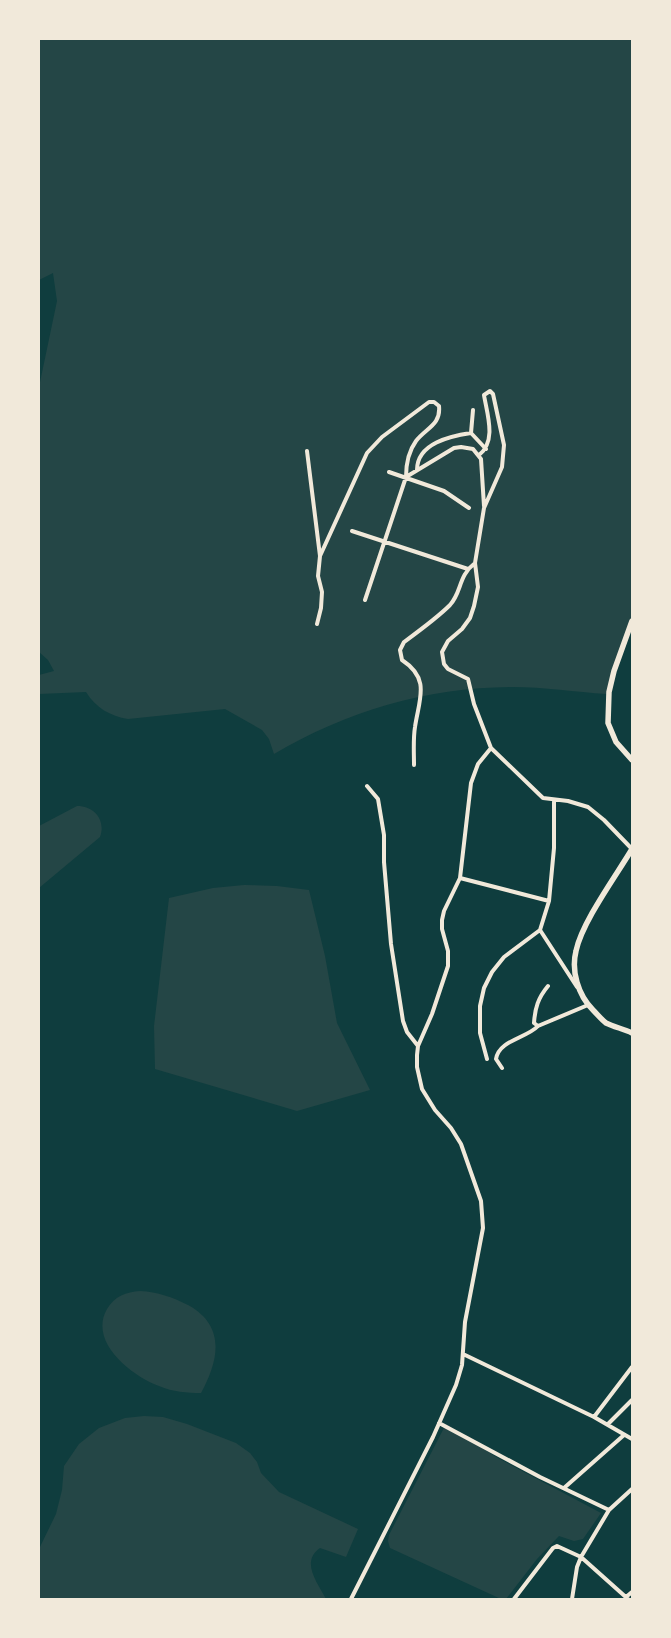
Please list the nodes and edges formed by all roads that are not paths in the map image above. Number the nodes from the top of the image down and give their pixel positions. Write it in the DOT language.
graph roads {
  1 [pos="473,410"];
  2 [pos="471,433"];
  3 [pos="486,449"];
  4 [pos="307,451"];
  5 [pos="479,455"];
  6 [pos="417,470"];
  7 [pos="388,472"];
  8 [pos="406,477"];
  9 [pos="469,508"];
  10 [pos="484,508"];
  11 [pos="352,531"];
  12 [pos="384,542"];
  13 [pos="320,556"];
  14 [pos="475,563"];
  15 [pos="468,569"];
  16 [pos="365,600"];
  17 [pos="632,621"];
  18 [pos="317,624"];
  19 [pos="491,748"];
  20 [pos="632,760"];
  21 [pos="414,765"];
  22 [pos="367,786"];
  23 [pos="554,800"];
  24 [pos="632,849"];
  25 [pos="460,878"];
  26 [pos="549,901"];
  27 [pos="540,930"];
  28 [pos="548,986"];
  29 [pos="581,992"];
  30 [pos="588,1005"];
  31 [pos="538,1026"];
  32 [pos="632,1033"];
  33 [pos="418,1046"];
  34 [pos="487,1059"];
  35 [pos="502,1068"];
  36 [pos="462,1354"];
  37 [pos="632,1367"];
  38 [pos="632,1400"];
  39 [pos="594,1417"];
  40 [pos="440,1423"];
  41 [pos="608,1424"];
  42 [pos="624,1435"];
  43 [pos="632,1439"];
  44 [pos="564,1488"];
  45 [pos="632,1489"];
  46 [pos="609,1510"];
  47 [pos="581,1557"];
  48 [pos="632,1592"];
  49 [pos="627,1598"];
  50 [pos="351,1599"];
  51 [pos="514,1599"];
  52 [pos="572,1599"];
  1 -- 2 [label="street"];
  2 -- 3 [label="street"];
  2 -- 6 [label="street"];
  3 -- 5 [label="street"];
  3 -- 10 [label="street"];
  4 -- 13 [label="street"];
  5 -- 6 [label="street"];
  5 -- 10 [label="street"];
  6 -- 8 [label="street"];
  7 -- 8 [label="street"];
  8 -- 9 [label="street"];
  8 -- 12 [label="street"];
  8 -- 13 [label="street"];
  10 -- 14 [label="street"];
  11 -- 12 [label="street"];
  12 -- 15 [label="street"];
  12 -- 16 [label="street"];
  13 -- 18 [label="street"];
  14 -- 15 [label="street"];
  14 -- 19 [label="street"];
  15 -- 21 [label="street"];
  17 -- 20 [label="main road"];
  19 -- 23 [label="street"];
  19 -- 25 [label="street"];
  22 -- 33 [label="street"];
  23 -- 24 [label="street"];
  23 -- 26 [label="street"];
  24 -- 29 [label="main road"];
  25 -- 26 [label="street"];
  25 -- 33 [label="street"];
  26 -- 27 [label="street"];
  27 -- 29 [label="street"];
  27 -- 34 [label="street"];
  28 -- 31 [label="street"];
  29 -- 30 [label="main road"];
  30 -- 31 [label="street"];
  30 -- 32 [label="main road"];
  31 -- 35 [label="street"];
  33 -- 36 [label="street"];
  36 -- 39 [label="street"];
  36 -- 40 [label="street"];
  37 -- 39 [label="street"];
  38 -- 41 [label="street"];
  39 -- 41 [label="street"];
  40 -- 44 [label="street"];
  40 -- 50 [label="street"];
  41 -- 42 [label="street"];
  42 -- 43 [label="street"];
  42 -- 44 [label="street"];
  44 -- 46 [label="street"];
  45 -- 46 [label="street"];
  46 -- 47 [label="street"];
  47 -- 49 [label="street"];
  47 -- 51 [label="street"];
  47 -- 52 [label="street"];
  48 -- 49 [label="street"];
}
